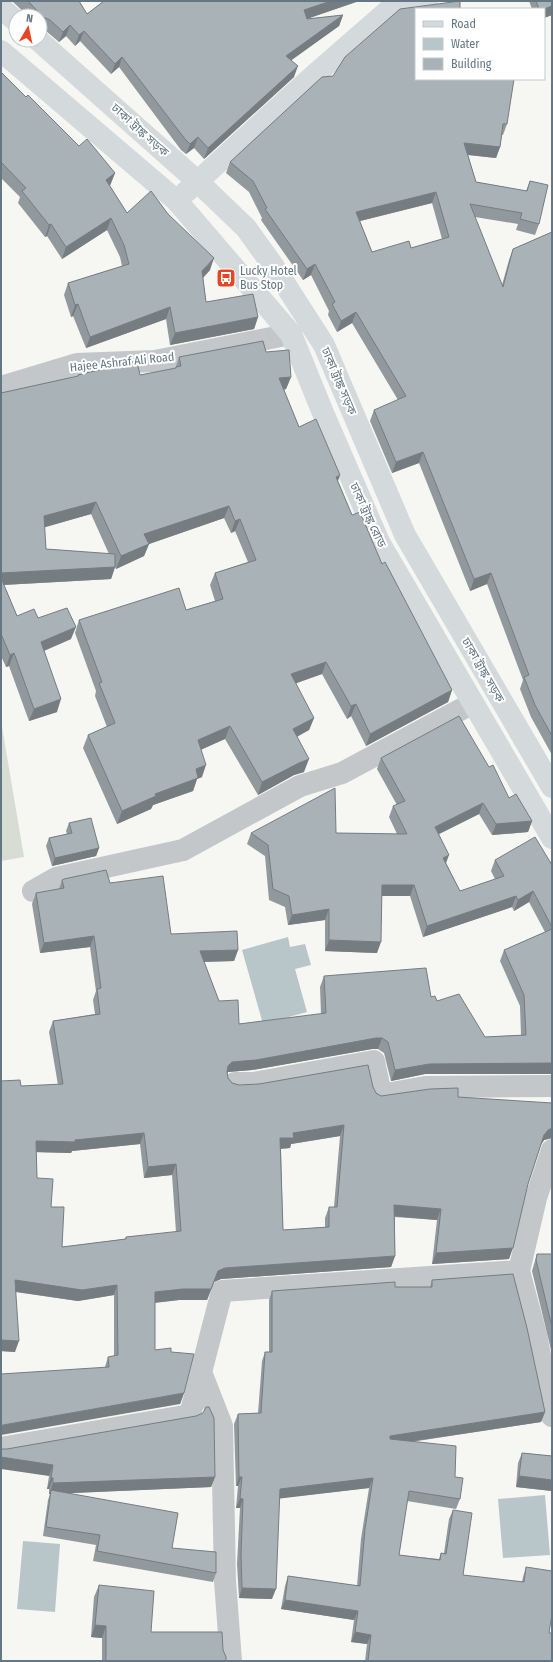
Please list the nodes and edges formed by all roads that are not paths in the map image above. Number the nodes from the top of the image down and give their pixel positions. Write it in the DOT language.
graph roads {
  1 [pos="419,2"];
  2 [pos="47,48"];
  3 [pos="1,51"];
  4 [pos="197,181"];
  5 [pos="177,201"];
  6 [pos="291,334"];
  7 [pos="1,387"];
  8 [pos="473,703"];
  9 [pos="552,787"];
  10 [pos="552,838"];
  11 [pos="33,891"];
  12 [pos="235,1083"];
  13 [pos="552,1086"];
  14 [pos="552,1150"];
  15 [pos="519,1271"];
  16 [pos="201,1372"];
  17 [pos="552,1416"];
  18 [pos="1,1448"];
  19 [pos="231,1661"];
  1 -- 4 [label="main road"];
  2 -- 4 [label="main road, ঢাকা ট্রাঙ্ক সড়ক"];
  3 -- 5 [label="main road"];
  4 -- 5 [label="main road"];
  4 -- 9 [label="main road, ঢাকা ট্রাঙ্ক সড়ক"];
  5 -- 6 [label="main road, ঢাকা ট্রাঙ্ক রোড"];
  6 -- 7 [label="street, Hajee Ashraf Ali Road"];
  6 -- 8 [label="main road, ঢাকা ট্রাঙ্ক রোড"];
  8 -- 10 [label="main road, ঢাকা ট্রাঙ্ক রোড"];
  8 -- 11 [label="street"];
  12 -- 13 [label="street"];
  14 -- 15 [label="street"];
  15 -- 16 [label="street"];
  15 -- 17 [label="street"];
  16 -- 18 [label="street"];
  16 -- 19 [label="street"];
}
